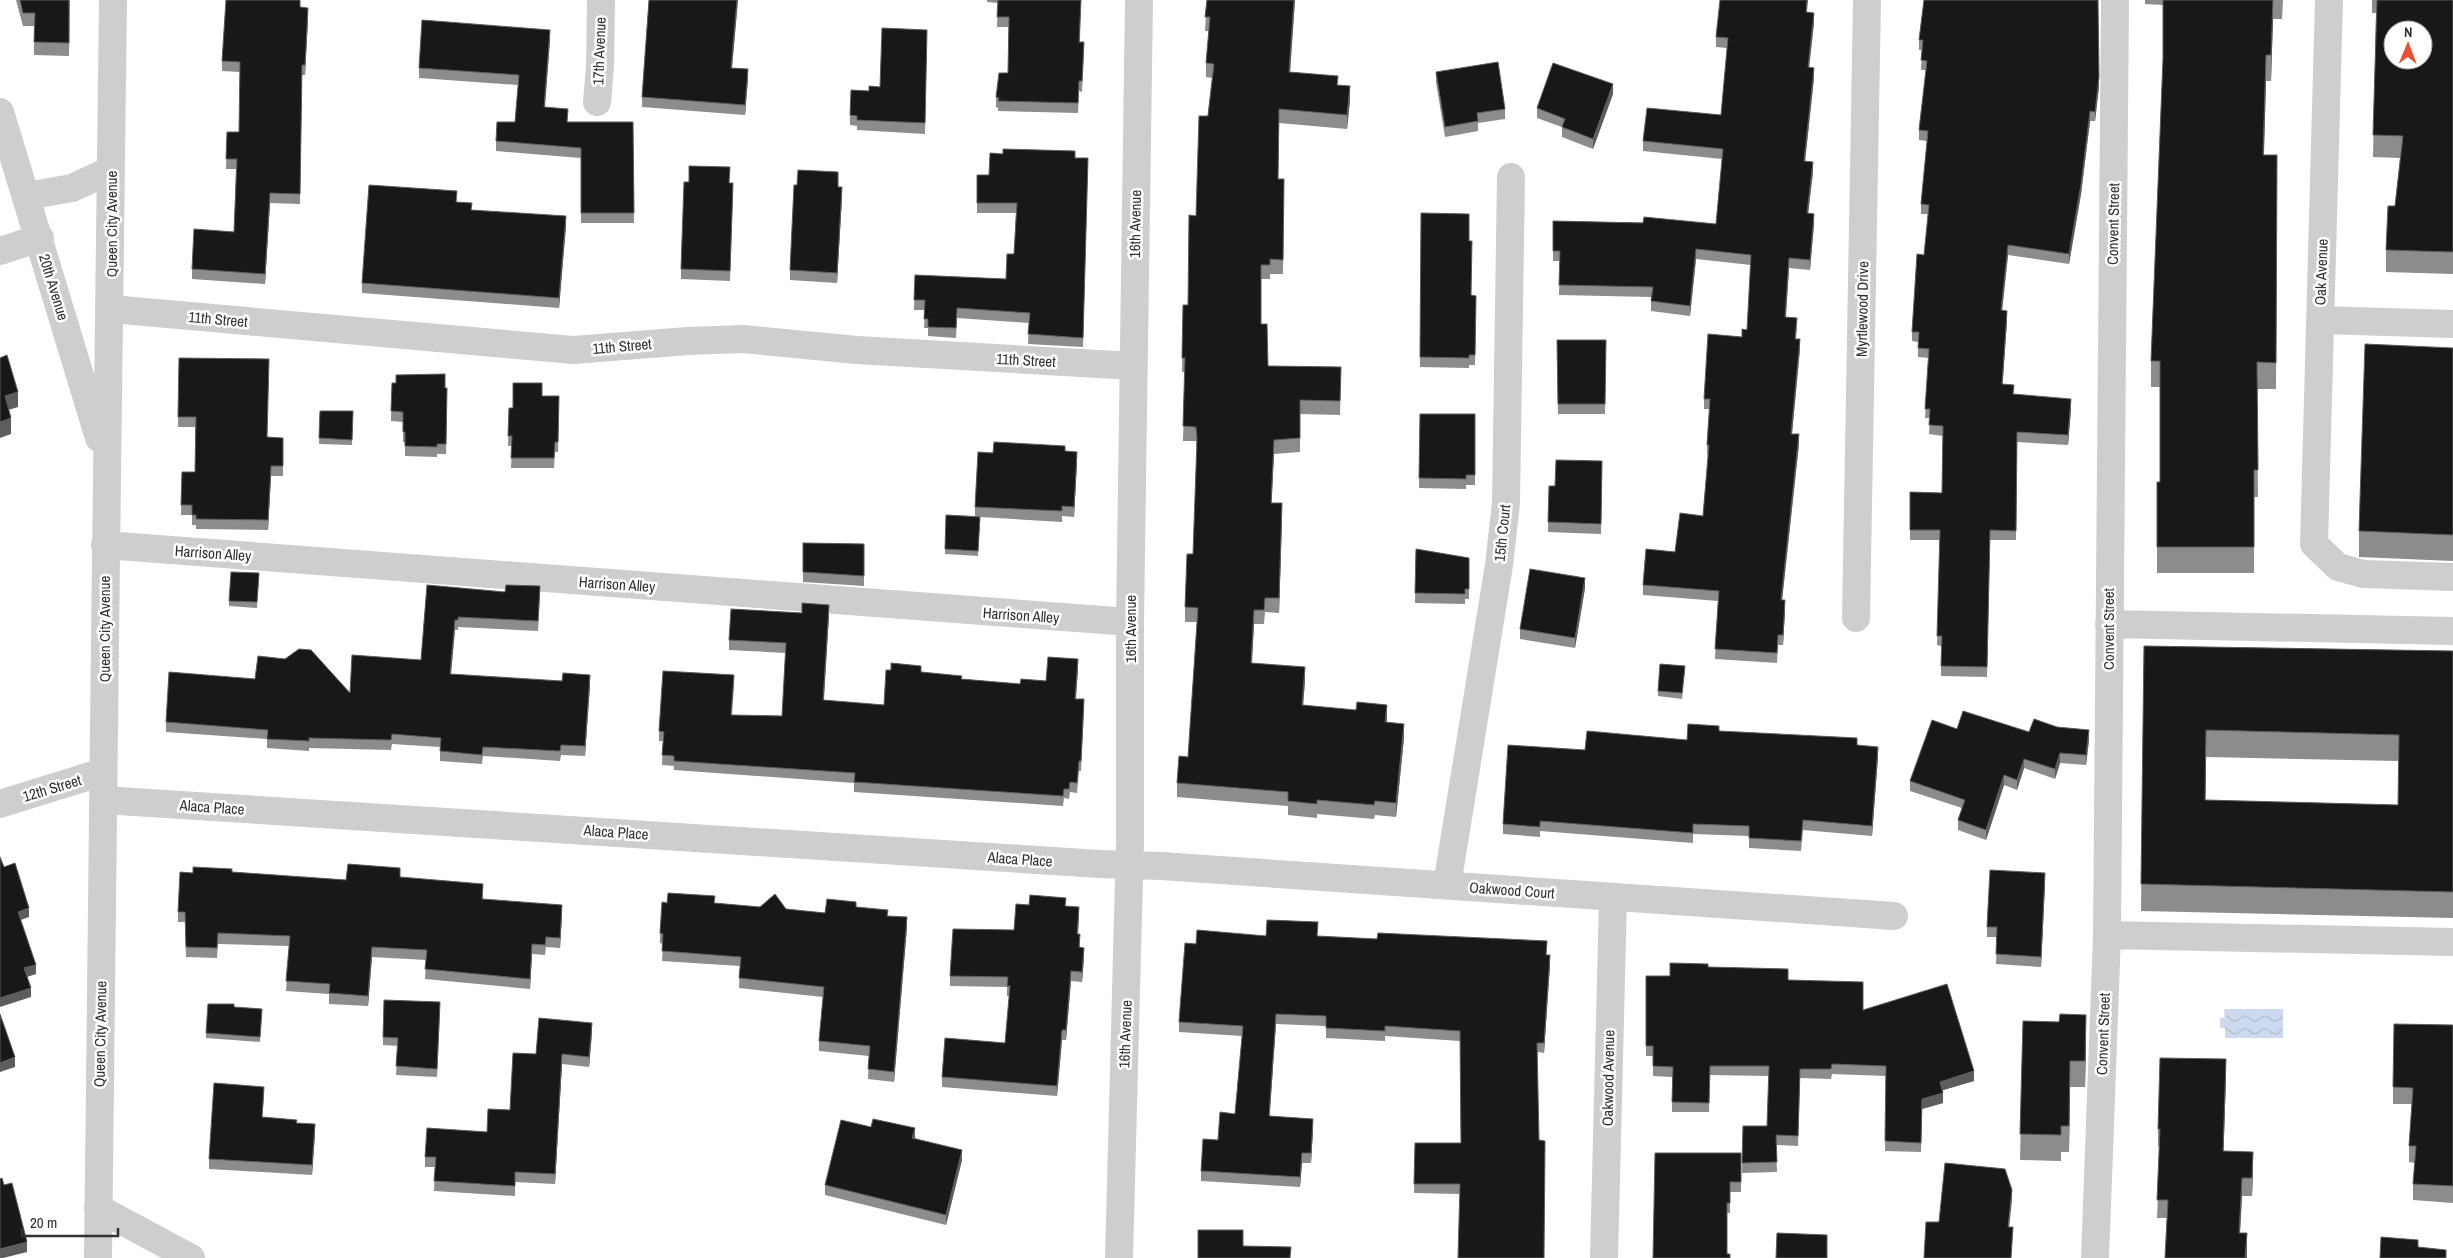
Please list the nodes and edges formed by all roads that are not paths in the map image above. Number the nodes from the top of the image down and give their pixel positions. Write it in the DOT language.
graph roads {
  1 [pos="113,0"];
  2 [pos="601,0"];
  3 [pos="1139,0"];
  4 [pos="1867,0"];
  5 [pos="2115,0"];
  6 [pos="2329,0"];
  7 [pos="596,102"];
  8 [pos="0,112"];
  9 [pos="111,170"];
  10 [pos="1511,177"];
  11 [pos="27,196"];
  12 [pos="40,238"];
  13 [pos="0,251"];
  14 [pos="111,309"];
  15 [pos="2320,320"];
  16 [pos="2453,324"];
  17 [pos="1133,366"];
  18 [pos="106,462"];
  19 [pos="105,545"];
  20 [pos="2453,577"];
  21 [pos="1856,618"];
  22 [pos="1130,622"];
  23 [pos="2108,624"];
  24 [pos="2453,631"];
  25 [pos="103,772"];
  26 [pos="103,800"];
  27 [pos="0,804"];
  28 [pos="1130,865"];
  29 [pos="1447,885"];
  30 [pos="1613,898"];
  31 [pos="1894,916"];
  32 [pos="2107,935"];
  33 [pos="2453,942"];
  34 [pos="98,1208"];
  35 [pos="98,1258"];
  36 [pos="191,1258"];
  37 [pos="1119,1258"];
  38 [pos="1604,1258"];
  39 [pos="2096,1258"];
  1 -- 9 [label="street, Queen City Avenue"];
  2 -- 7 [label="street, 17th Avenue"];
  3 -- 17 [label="street, 16th Avenue"];
  4 -- 21 [label="street, Myrtlewood Drive"];
  5 -- 23 [label="street, Convent Street"];
  6 -- 15 [label="street, Oak Avenue"];
  8 -- 11 [label="street, 20th Avenue"];
  9 -- 11 [label="street"];
  9 -- 14 [label="street, Queen City Avenue"];
  10 -- 29 [label="street, 15th Court"];
  11 -- 12 [label="street, 20th Avenue"];
  12 -- 13 [label="street"];
  12 -- 18 [label="street, 20th Avenue"];
  14 -- 17 [label="street, 11th Street"];
  14 -- 18 [label="street, Queen City Avenue"];
  15 -- 16 [label="street"];
  15 -- 20 [label="street, Oak Avenue"];
  17 -- 22 [label="street, 16th Avenue"];
  18 -- 19 [label="street, Queen City Avenue"];
  19 -- 22 [label="street, Harrison Alley"];
  19 -- 25 [label="street, Queen City Avenue"];
  22 -- 28 [label="street, 16th Avenue"];
  23 -- 24 [label="street"];
  23 -- 32 [label="street, Convent Street"];
  25 -- 26 [label="street, Queen City Avenue"];
  25 -- 27 [label="street, 12th Street"];
  26 -- 28 [label="street, Alaca Place"];
  26 -- 34 [label="street, Queen City Avenue"];
  28 -- 29 [label="street, Oakwood Court"];
  28 -- 37 [label="street, 16th Avenue"];
  29 -- 30 [label="street, Oakwood Court"];
  30 -- 31 [label="street, Oakwood Court"];
  30 -- 38 [label="street, Oakwood Avenue"];
  32 -- 33 [label="street"];
  32 -- 39 [label="street, Convent Street"];
  34 -- 35 [label="street, Queen City Avenue"];
  34 -- 36 [label="street"];
}
